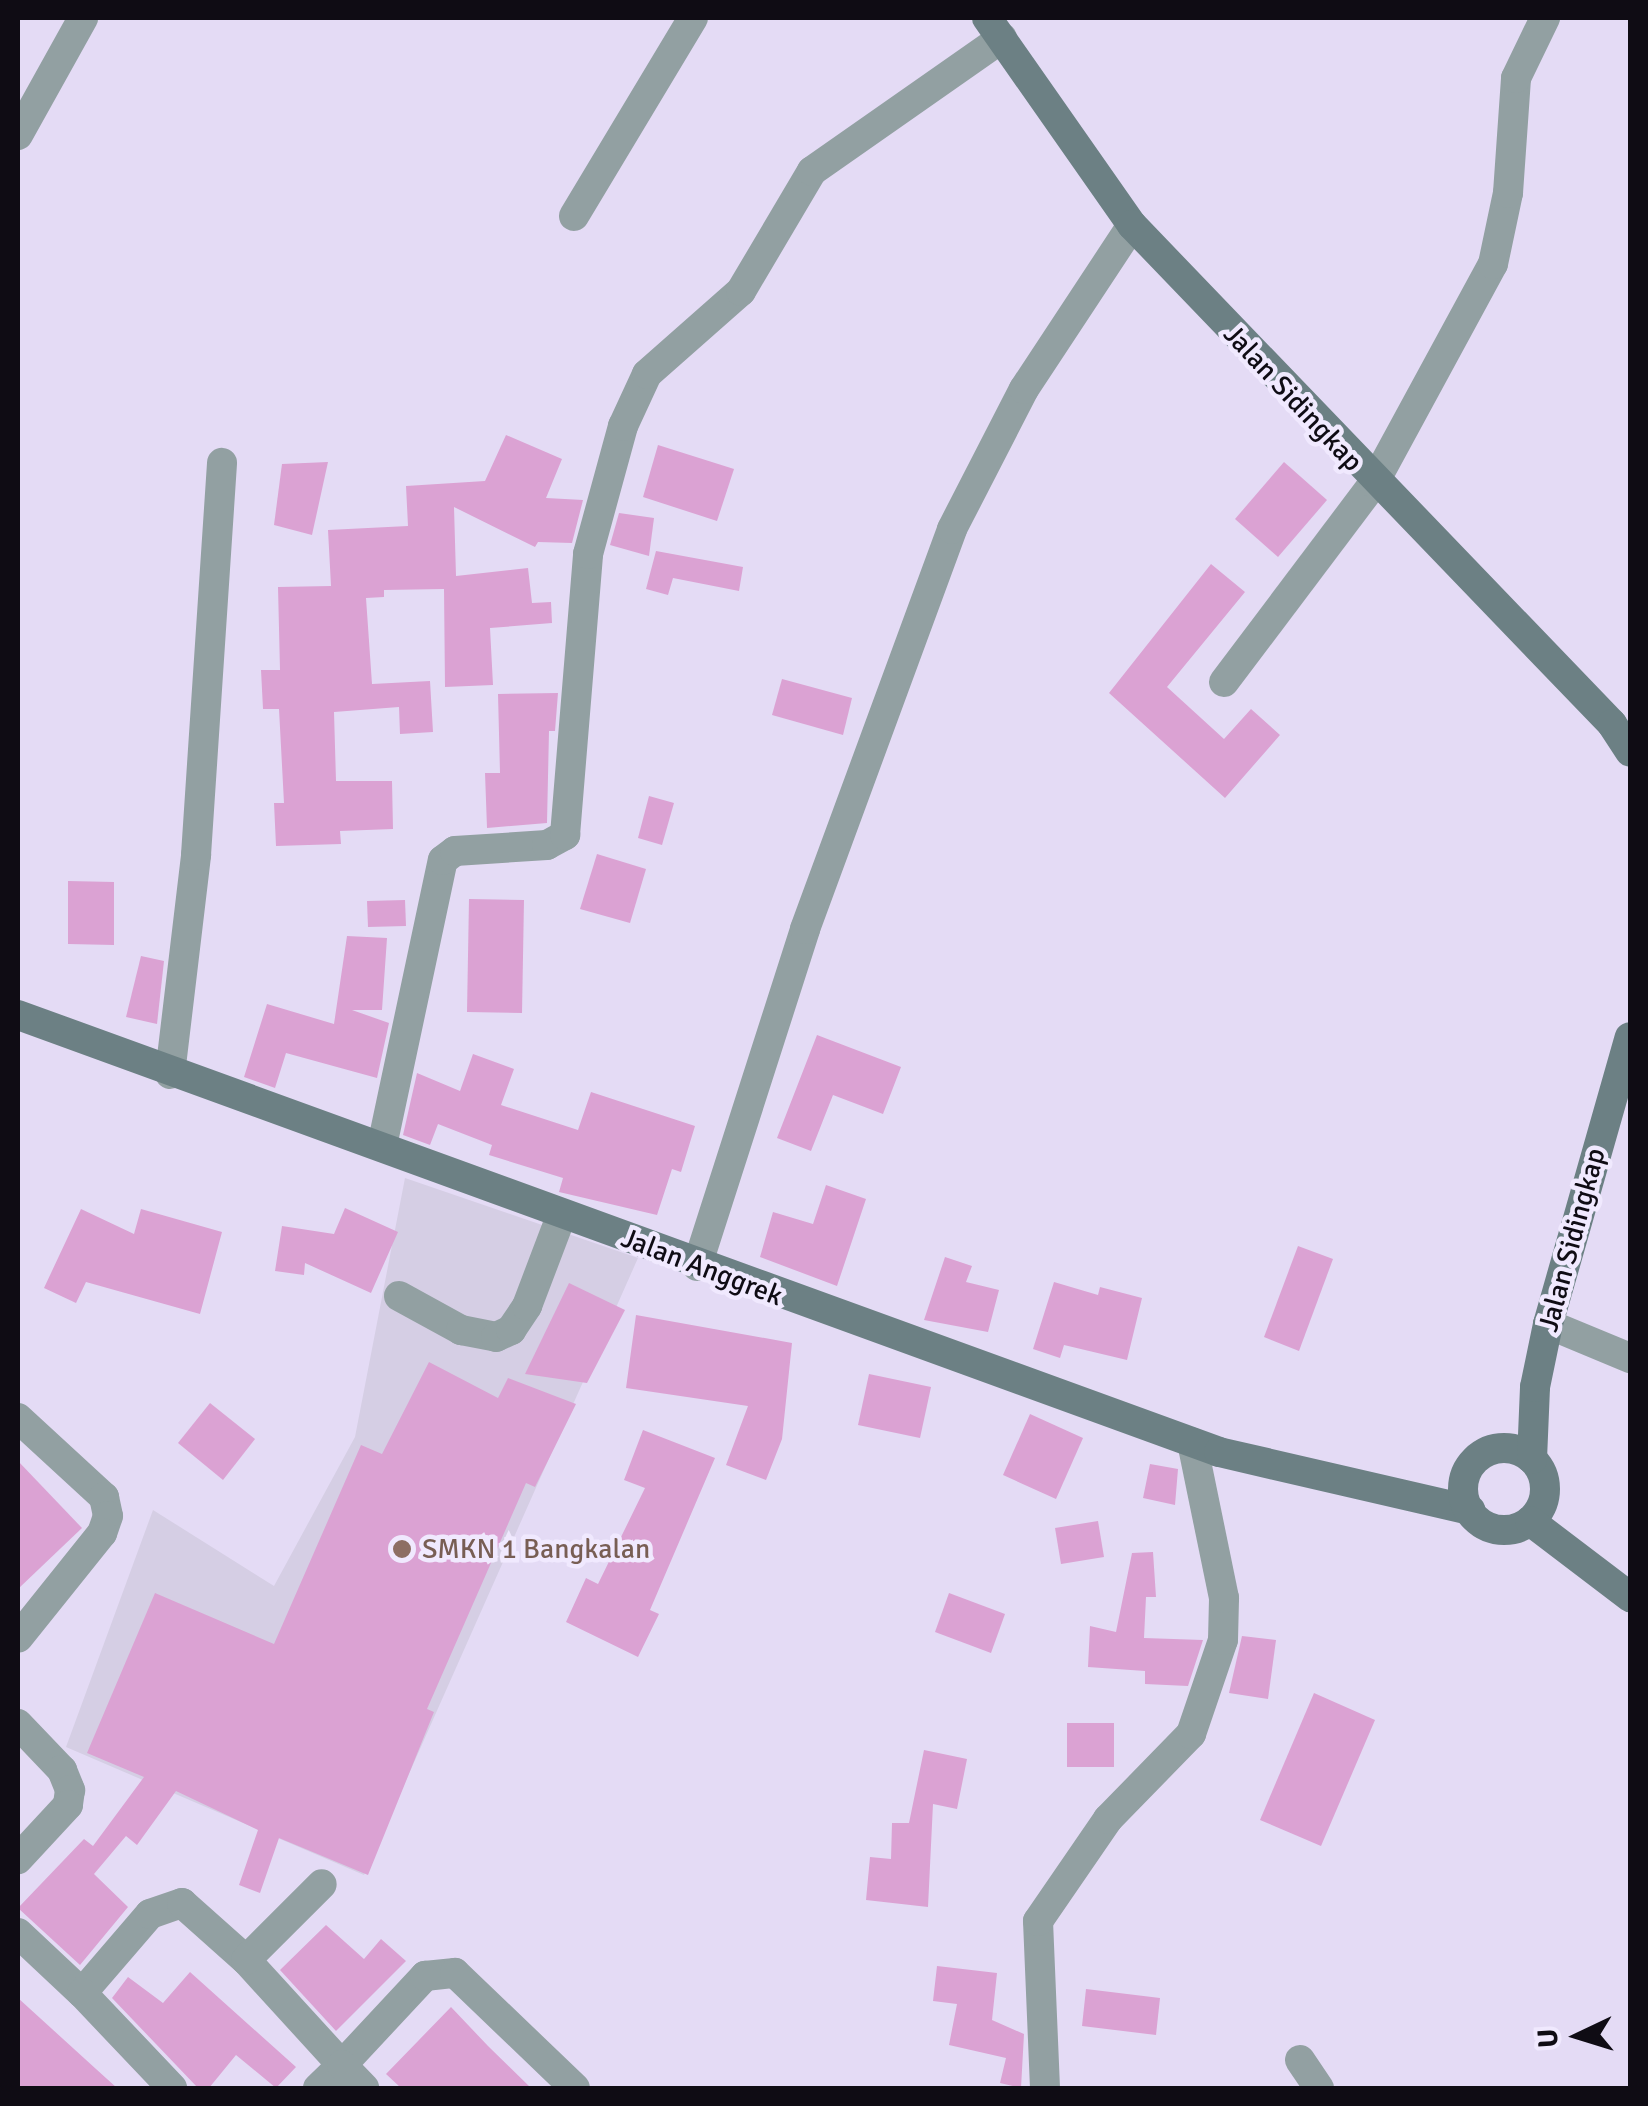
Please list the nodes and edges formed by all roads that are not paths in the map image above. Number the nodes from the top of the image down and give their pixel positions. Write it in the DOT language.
graph roads {
  1 [pos="83,18"];
  2 [pos="693,18"];
  3 [pos="1545,18"];
  4 [pos="995,28"];
  5 [pos="18,135"];
  6 [pos="574,216"];
  7 [pos="1132,226"];
  8 [pos="222,463"];
  9 [pos="1374,483"];
  10 [pos="1224,682"];
  11 [pos="1630,752"];
  12 [pos="18,1015"];
  13 [pos="1630,1037"];
  14 [pos="170,1074"];
  15 [pos="382,1146"];
  16 [pos="562,1214"];
  17 [pos="697,1266"];
  18 [pos="399,1296"];
  19 [pos="1548,1324"];
  20 [pos="1630,1358"];
  21 [pos="1535,1387"];
  22 [pos="18,1418"];
  23 [pos="1192,1442"];
  24 [pos="1500,1449"];
  25 [pos="1532,1459"];
  26 [pos="1466,1477"];
  27 [pos="1393,1497"];
  28 [pos="1470,1510"];
  29 [pos="1537,1511"];
  30 [pos="1630,1597"];
  31 [pos="18,1638"];
  32 [pos="18,1724"];
  33 [pos="18,1859"];
  34 [pos="322,1884"];
  35 [pos="18,1934"];
  36 [pos="246,1960"];
  37 [pos="82,1993"];
  38 [pos="1300,2060"];
  39 [pos="342,2065"];
  40 [pos="172,2088"];
  41 [pos="318,2088"];
  42 [pos="364,2088"];
  43 [pos="575,2088"];
  44 [pos="1045,2088"];
  45 [pos="1319,2088"];
  1 -- 5 [label="street"];
  2 -- 6 [label="street"];
  3 -- 9 [label="street"];
  4 -- 7 [label="street, Jalan Sidingkap"];
  4 -- 15 [label="street"];
  7 -- 9 [label="street, Jalan Sidingkap"];
  7 -- 17 [label="street"];
  8 -- 14 [label="street"];
  9 -- 10 [label="street"];
  9 -- 11 [label="street, Jalan Sidingkap"];
  12 -- 14 [label="street, Jalan Anggrek"];
  13 -- 19 [label="street, Jalan Sidingkap"];
  14 -- 15 [label="street, Jalan Anggrek"];
  15 -- 16 [label="street, Jalan Anggrek"];
  16 -- 17 [label="street, Jalan Anggrek"];
  16 -- 18 [label="street"];
  17 -- 23 [label="street, Jalan Anggrek"];
  19 -- 20 [label="street"];
  19 -- 21 [label="street, Jalan Sidingkap"];
  21 -- 24 [label="street, Jalan Sidingkap"];
  21 -- 25 [label="street, Jalan Sidingkap"];
  22 -- 31 [label="street"];
  23 -- 27 [label="street, Jalan Anggrek"];
  23 -- 44 [label="street"];
  24 -- 25 [label="street"];
  24 -- 26 [label="street"];
  25 -- 29 [label="street"];
  26 -- 27 [label="street"];
  26 -- 28 [label="street"];
  27 -- 28 [label="street, Jalan Anggrek"];
  28 -- 29 [label="street"];
  29 -- 30 [label="street"];
  32 -- 33 [label="street"];
  34 -- 36 [label="street"];
  35 -- 37 [label="street"];
  36 -- 37 [label="street"];
  36 -- 39 [label="street"];
  37 -- 40 [label="street"];
  38 -- 45 [label="street"];
  39 -- 41 [label="street"];
  39 -- 42 [label="street"];
  39 -- 43 [label="street"];
}
